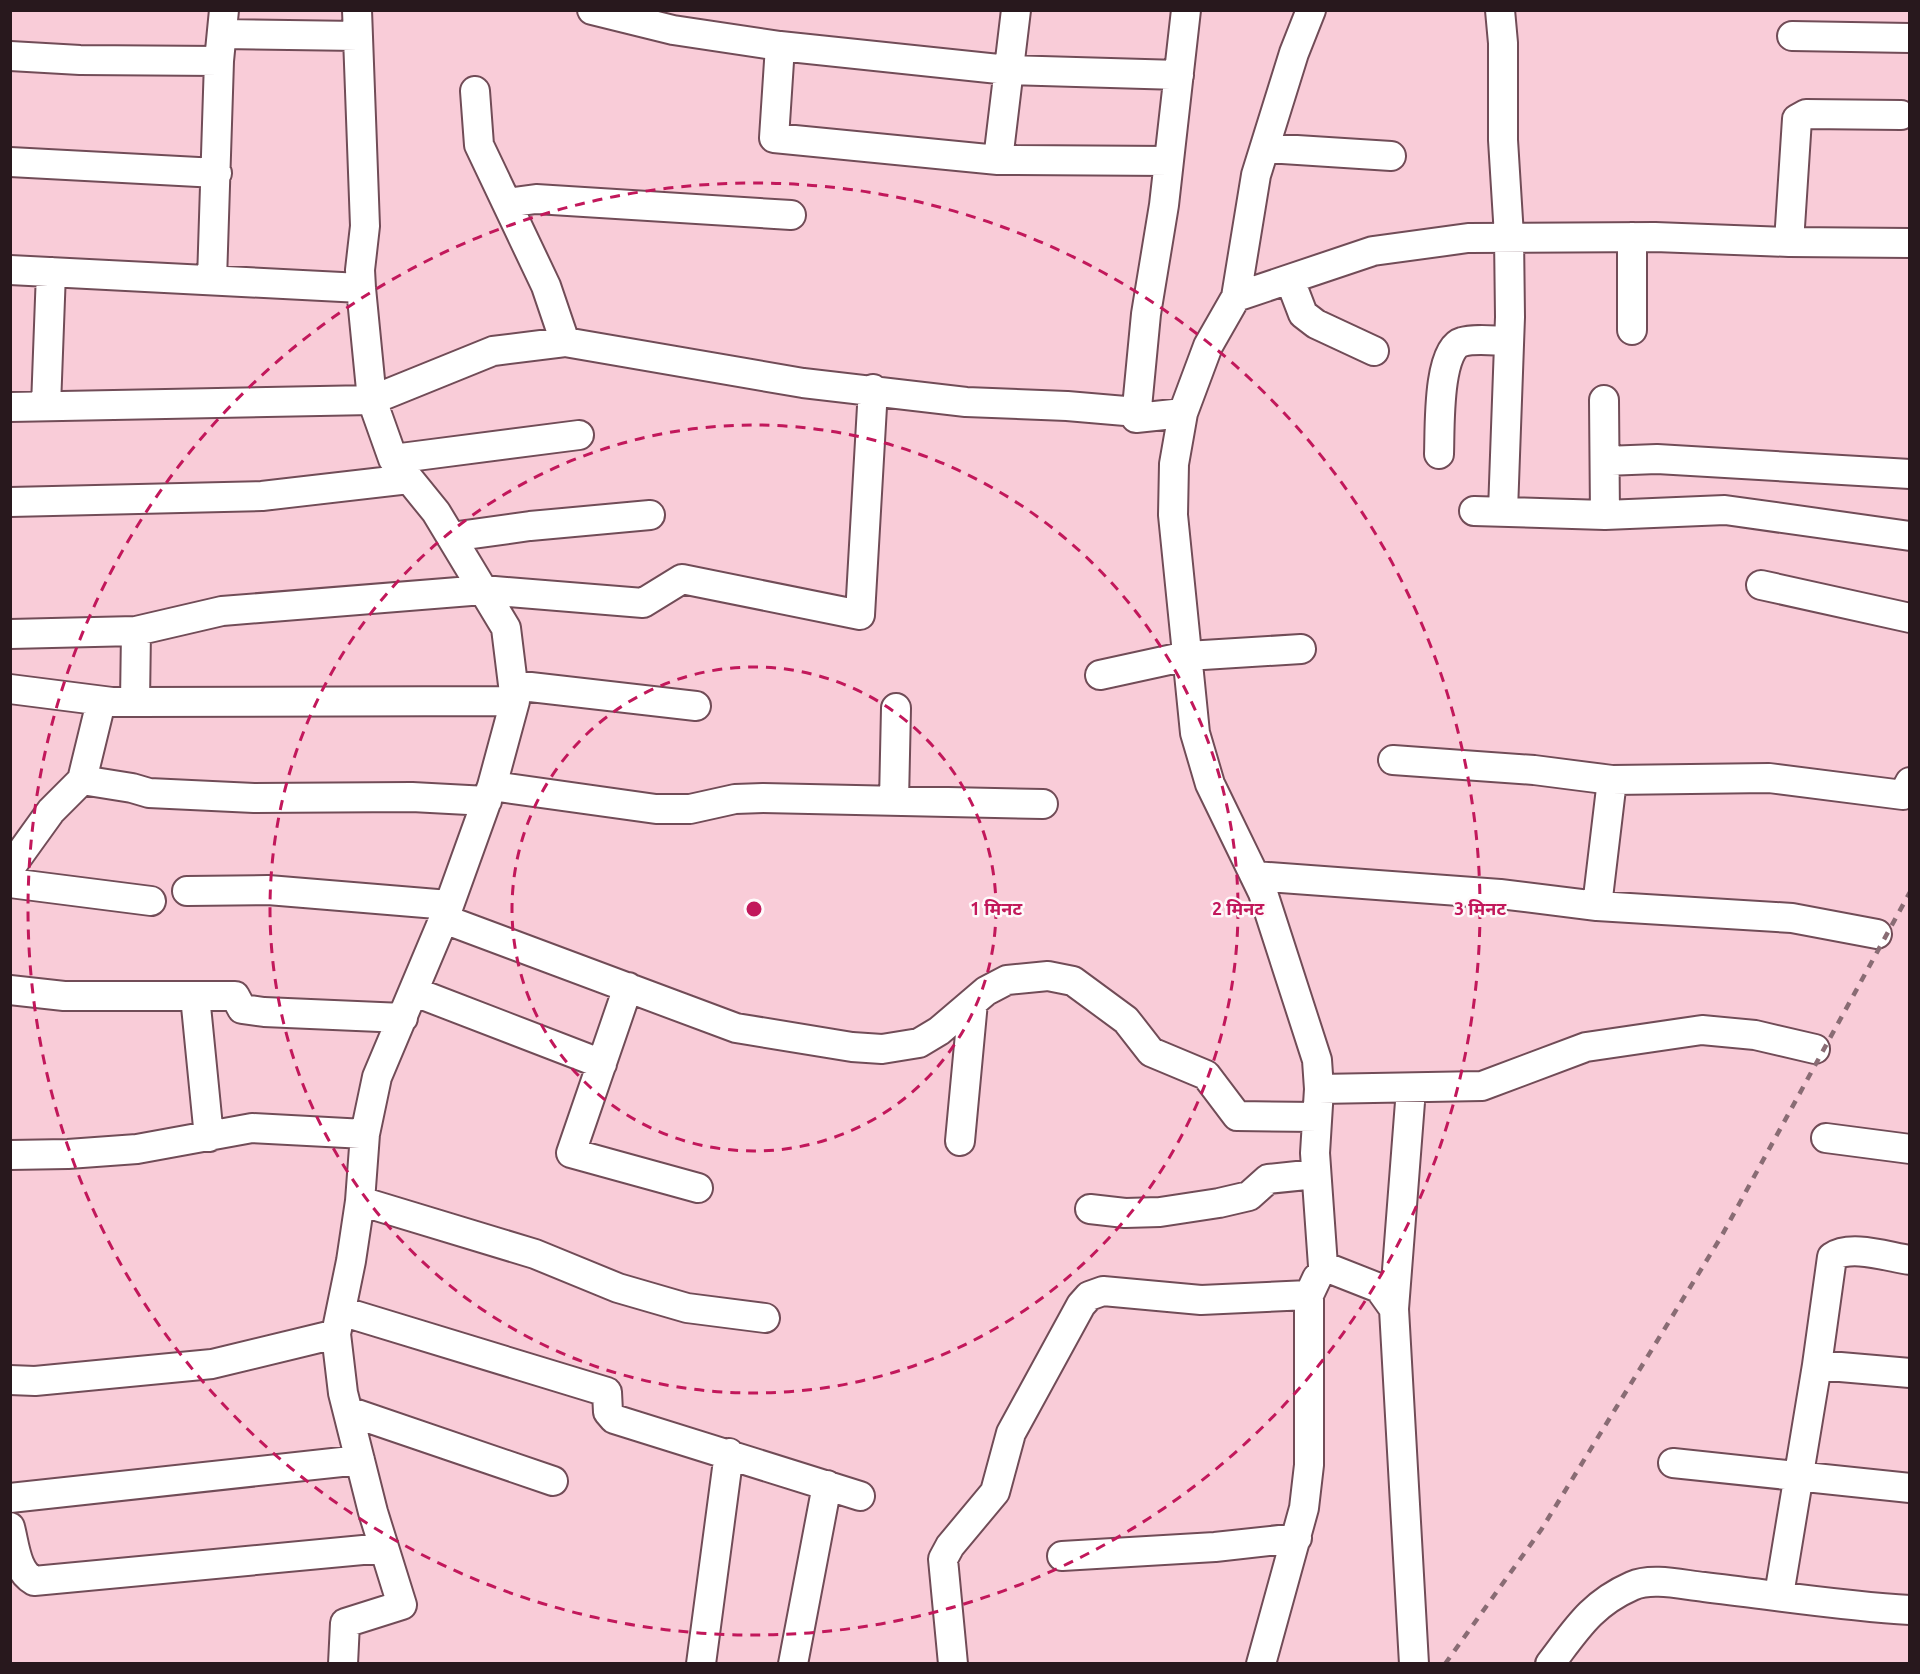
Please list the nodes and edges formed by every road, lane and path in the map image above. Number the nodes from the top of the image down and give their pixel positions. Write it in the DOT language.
graph roads {
  1 [pos="592,10"];
  2 [pos="1016,10"];
  3 [pos="1186,10"];
  4 [pos="1311,10"];
  5 [pos="1500,10"];
  6 [pos="673,20"];
  7 [pos="358,23"];
  8 [pos="222,35"];
  9 [pos="1792,36"];
  10 [pos="1910,38"];
  11 [pos="780,46"];
  12 [pos="10,56"];
  13 [pos="1008,70"];
  14 [pos="1179,75"];
  15 [pos="475,91"];
  16 [pos="1901,115"];
  17 [pos="1265,148"];
  18 [pos="1391,156"];
  19 [pos="999,160"];
  20 [pos="1169,161"];
  21 [pos="10,162"];
  22 [pos="217,173"];
  23 [pos="507,203"];
  24 [pos="791,215"];
  25 [pos="1509,236"];
  26 [pos="1632,237"];
  27 [pos="1789,242"];
  28 [pos="1910,243"];
  29 [pos="10,270"];
  30 [pos="51,272"];
  31 [pos="212,280"];
  32 [pos="1290,280"];
  33 [pos="360,288"];
  34 [pos="1236,297"];
  35 [pos="1632,330"];
  36 [pos="1509,341"];
  37 [pos="565,342"];
  38 [pos="1374,351"];
  39 [pos="873,389"];
  40 [pos="372,400"];
  41 [pos="1604,400"];
  42 [pos="46,406"];
  43 [pos="10,407"];
  44 [pos="1137,412"];
  45 [pos="1183,413"];
  46 [pos="579,435"];
  47 [pos="1439,454"];
  48 [pos="1605,461"];
  49 [pos="401,469"];
  50 [pos="1910,474"];
  51 [pos="10,502"];
  52 [pos="1474,511"];
  53 [pos="1503,511"];
  54 [pos="650,515"];
  55 [pos="1605,515"];
  56 [pos="1910,536"];
  57 [pos="451,537"];
  58 [pos="1761,585"];
  59 [pos="483,590"];
  60 [pos="1910,618"];
  61 [pos="136,631"];
  62 [pos="10,634"];
  63 [pos="1301,649"];
  64 [pos="1187,656"];
  65 [pos="1100,675"];
  66 [pos="10,689"];
  67 [pos="514,693"];
  68 [pos="123,702"];
  69 [pos="696,706"];
  70 [pos="896,708"];
  71 [pos="1393,760"];
  72 [pos="82,780"];
  73 [pos="1612,780"];
  74 [pos="1910,782"];
  75 [pos="490,793"];
  76 [pos="894,801"];
  77 [pos="1043,804"];
  78 [pos="10,868"];
  79 [pos="1255,876"];
  80 [pos="10,883"];
  81 [pos="187,891"];
  82 [pos="151,901"];
  83 [pos="1597,906"];
  84 [pos="447,912"];
  85 [pos="1877,934"];
  86 [pos="628,987"];
  87 [pos="10,990"];
  88 [pos="415,992"];
  89 [pos="195,996"];
  90 [pos="973,1002"];
  91 [pos="403,1018"];
  92 [pos="1815,1049"];
  93 [pos="602,1064"];
  94 [pos="1319,1089"];
  95 [pos="1411,1089"];
  96 [pos="1317,1117"];
  97 [pos="364,1134"];
  98 [pos="209,1137"];
  99 [pos="1826,1138"];
  100 [pos="960,1141"];
  101 [pos="1910,1149"];
  102 [pos="10,1155"];
  103 [pos="1316,1174"];
  104 [pos="698,1188"];
  105 [pos="360,1201"];
  106 [pos="1090,1209"];
  107 [pos="1910,1260"];
  108 [pos="1323,1266"];
  109 [pos="1309,1295"];
  110 [pos="1394,1310"];
  111 [pos="765,1318"];
  112 [pos="338,1322"];
  113 [pos="1817,1365"];
  114 [pos="1910,1373"];
  115 [pos="10,1380"];
  116 [pos="348,1411"];
  117 [pos="729,1453"];
  118 [pos="360,1460"];
  119 [pos="1673,1463"];
  120 [pos="1798,1478"];
  121 [pos="553,1481"];
  122 [pos="827,1485"];
  123 [pos="1910,1488"];
  124 [pos="860,1496"];
  125 [pos="10,1498"];
  126 [pos="10,1527"];
  127 [pos="1297,1538"];
  128 [pos="384,1548"];
  129 [pos="1062,1556"];
  130 [pos="1779,1595"];
  131 [pos="1910,1610"];
  132 [pos="344,1664"];
  133 [pos="700,1664"];
  134 [pos="793,1664"];
  135 [pos="952,1664"];
  136 [pos="1261,1664"];
  137 [pos="1414,1664"];
  138 [pos="1550,1664"];
  1 -- 6 [label="street"];
  2 -- 13 [label="street"];
  3 -- 14 [label="street"];
  4 -- 17 [label="street"];
  5 -- 25 [label="street"];
  6 -- 11 [label="street"];
  7 -- 8 [label="street"];
  7 -- 33 [label="street"];
  8 -- 12 [label="street"];
  8 -- 22 [label="street"];
  9 -- 10 [label="street"];
  11 -- 13 [label="street"];
  11 -- 19 [label="street"];
  13 -- 14 [label="street"];
  13 -- 19 [label="street"];
  14 -- 20 [label="street"];
  15 -- 23 [label="street"];
  16 -- 27 [label="street"];
  17 -- 18 [label="street"];
  17 -- 34 [label="street"];
  19 -- 20 [label="street"];
  20 -- 44 [label="street"];
  21 -- 22 [label="street"];
  22 -- 31 [label="street"];
  23 -- 24 [label="street"];
  23 -- 37 [label="street"];
  25 -- 26 [label="street"];
  25 -- 32 [label="street"];
  25 -- 36 [label="street"];
  26 -- 27 [label="street"];
  26 -- 35 [label="street"];
  27 -- 28 [label="street"];
  29 -- 30 [label="street"];
  30 -- 31 [label="street"];
  30 -- 42 [label="street"];
  31 -- 33 [label="street"];
  32 -- 34 [label="street"];
  32 -- 38 [label="street"];
  33 -- 40 [label="street"];
  34 -- 45 [label="street"];
  36 -- 47 [label="street"];
  36 -- 53 [label="street"];
  37 -- 39 [label="street"];
  37 -- 40 [label="street"];
  39 -- 44 [label="street"];
  39 -- 59 [label="street"];
  40 -- 42 [label="street"];
  40 -- 49 [label="street"];
  41 -- 48 [label="street"];
  42 -- 43 [label="street"];
  44 -- 45 [label="street"];
  45 -- 64 [label="street"];
  46 -- 49 [label="street"];
  48 -- 50 [label="street"];
  48 -- 55 [label="street"];
  49 -- 51 [label="street"];
  49 -- 57 [label="street"];
  52 -- 53 [label="street"];
  53 -- 55 [label="street"];
  54 -- 57 [label="street"];
  55 -- 56 [label="street"];
  57 -- 59 [label="street"];
  58 -- 60 [label="street"];
  59 -- 61 [label="street"];
  59 -- 67 [label="street"];
  61 -- 62 [label="street"];
  61 -- 68 [label="street"];
  63 -- 64 [label="street"];
  64 -- 65 [label="street"];
  64 -- 79 [label="street"];
  66 -- 68 [label="street"];
  67 -- 68 [label="street"];
  67 -- 69 [label="street"];
  67 -- 75 [label="street"];
  68 -- 72 [label="street"];
  70 -- 76 [label="street"];
  71 -- 73 [label="street"];
  72 -- 75 [label="street"];
  72 -- 78 [label="street"];
  73 -- 74 [label="street"];
  73 -- 83 [label="street"];
  75 -- 76 [label="street"];
  75 -- 84 [label="street"];
  76 -- 77 [label="street"];
  79 -- 83 [label="street"];
  79 -- 94 [label="street"];
  80 -- 82 [label="street"];
  81 -- 84 [label="street"];
  83 -- 85 [label="street"];
  84 -- 86 [label="street"];
  84 -- 88 [label="street"];
  86 -- 90 [label="street"];
  86 -- 93 [label="street"];
  87 -- 89 [label="street"];
  88 -- 91 [label="street"];
  88 -- 93 [label="street"];
  89 -- 91 [label="street"];
  89 -- 98 [label="street"];
  90 -- 96 [label="street"];
  90 -- 100 [label="street"];
  91 -- 97 [label="street"];
  92 -- 95 [label="street"];
  93 -- 104 [label="street"];
  94 -- 95 [label="street"];
  94 -- 96 [label="street"];
  95 -- 110 [label="street"];
  96 -- 103 [label="street"];
  97 -- 98 [label="street"];
  97 -- 105 [label="street"];
  98 -- 102 [label="street"];
  99 -- 101 [label="street"];
  103 -- 106 [label="street"];
  103 -- 108 [label="street"];
  105 -- 111 [label="street"];
  105 -- 112 [label="street"];
  107 -- 113 [label="street"];
  108 -- 109 [label="street"];
  108 -- 110 [label="street"];
  109 -- 127 [label="street"];
  109 -- 135 [label="street"];
  110 -- 137 [label="street"];
  112 -- 115 [label="street"];
  112 -- 116 [label="street"];
  112 -- 117 [label="street"];
  113 -- 114 [label="street"];
  113 -- 120 [label="street"];
  116 -- 118 [label="street"];
  116 -- 121 [label="street"];
  117 -- 122 [label="street"];
  117 -- 133 [label="street"];
  118 -- 125 [label="street"];
  118 -- 128 [label="street"];
  119 -- 120 [label="street"];
  120 -- 123 [label="street"];
  120 -- 130 [label="street"];
  122 -- 124 [label="street"];
  122 -- 134 [label="street"];
  126 -- 128 [label="street"];
  127 -- 129 [label="street"];
  127 -- 136 [label="street"];
  128 -- 132 [label="street"];
  130 -- 131 [label="street"];
  130 -- 138 [label="street"];
}
